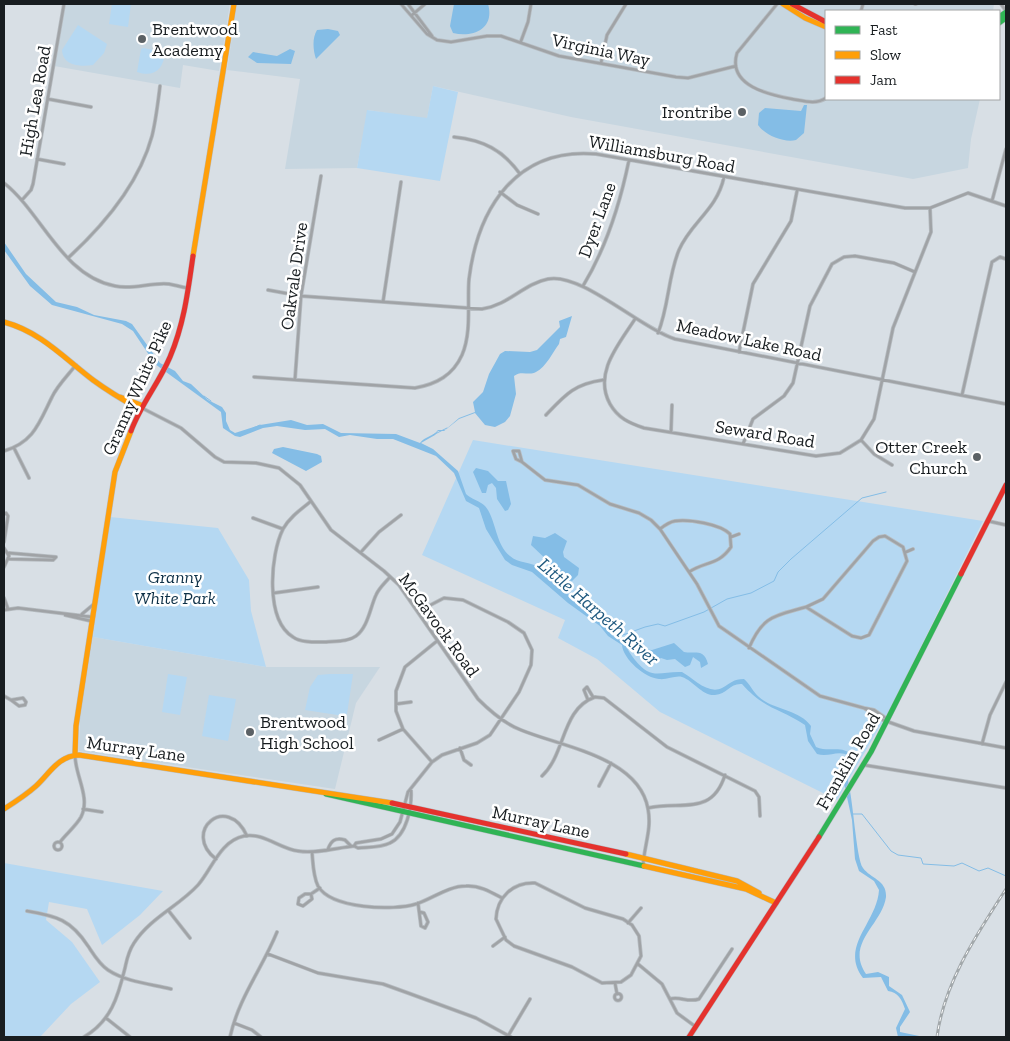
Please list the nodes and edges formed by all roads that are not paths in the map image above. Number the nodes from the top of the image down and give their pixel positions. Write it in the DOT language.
graph roads {
  1 [pos="64,4"];
  2 [pos="234,4"];
  3 [pos="401,4"];
  4 [pos="408,4"];
  5 [pos="425,4"];
  6 [pos="531,4"];
  7 [pos="626,4"];
  8 [pos="777,4"];
  9 [pos="783,4"];
  10 [pos="792,4"];
  11 [pos="1001,4"];
  12 [pos="415,12"];
  13 [pos="1006,12"];
  14 [pos="412,15"];
  15 [pos="825,21"];
  16 [pos="825,27"];
  17 [pos="432,38"];
  18 [pos="521,41"];
  19 [pos="601,64"];
  20 [pos="736,66"];
  21 [pos="160,86"];
  22 [pos="825,98"];
  23 [pos="48,99"];
  24 [pos="91,107"];
  25 [pos="454,137"];
  26 [pos="1006,149"];
  27 [pos="37,159"];
  28 [pos="629,160"];
  29 [pos="64,164"];
  30 [pos="520,174"];
  31 [pos="321,176"];
  32 [pos="724,177"];
  33 [pos="400,182"];
  34 [pos="4,183"];
  35 [pos="797,190"];
  36 [pos="500,192"];
  37 [pos="22,200"];
  38 [pos="992,201"];
  39 [pos="1006,206"];
  40 [pos="930,208"];
  41 [pos="538,214"];
  42 [pos="68,258"];
  43 [pos="1006,259"];
  44 [pos="915,272"];
  45 [pos="583,286"];
  46 [pos="188,288"];
  47 [pos="268,290"];
  48 [pos="301,296"];
  49 [pos="383,303"];
  50 [pos="468,308"];
  51 [pos="635,319"];
  52 [pos="4,322"];
  53 [pos="658,333"];
  54 [pos="739,352"];
  55 [pos="799,363"];
  56 [pos="76,365"];
  57 [pos="254,377"];
  58 [pos="295,379"];
  59 [pos="603,380"];
  60 [pos="882,380"];
  61 [pos="962,395"];
  62 [pos="1006,404"];
  63 [pos="672,405"];
  64 [pos="140,407"];
  65 [pos="546,415"];
  66 [pos="671,432"];
  67 [pos="861,440"];
  68 [pos="743,444"];
  69 [pos="14,448"];
  70 [pos="4,452"];
  71 [pos="522,462"];
  72 [pos="892,465"];
  73 [pos="30,478"];
  74 [pos="1006,485"];
  75 [pos="310,502"];
  76 [pos="4,514"];
  77 [pos="401,515"];
  78 [pos="253,518"];
  79 [pos="988,521"];
  80 [pos="1006,525"];
  81 [pos="283,529"];
  82 [pos="660,529"];
  83 [pos="739,534"];
  84 [pos="731,537"];
  85 [pos="4,542"];
  86 [pos="4,548"];
  87 [pos="912,549"];
  88 [pos="361,552"];
  89 [pos="906,552"];
  90 [pos="9,553"];
  91 [pos="9,559"];
  92 [pos="4,565"];
  93 [pos="689,572"];
  94 [pos="390,577"];
  95 [pos="318,587"];
  96 [pos="274,593"];
  97 [pos="4,598"];
  98 [pos="94,604"];
  99 [pos="806,607"];
  100 [pos="6,609"];
  101 [pos="419,612"];
  102 [pos="63,614"];
  103 [pos="78,614"];
  104 [pos="92,619"];
  105 [pos="437,641"];
  106 [pos="749,648"];
  107 [pos="1006,682"];
  108 [pos="4,696"];
  109 [pos="593,697"];
  110 [pos="11,700"];
  111 [pos="588,700"];
  112 [pos="411,702"];
  113 [pos="396,704"];
  114 [pos="502,719"];
  115 [pos="888,720"];
  116 [pos="403,729"];
  117 [pos="379,740"];
  118 [pos="561,744"];
  119 [pos="982,744"];
  120 [pos="460,748"];
  121 [pos="1006,748"];
  122 [pos="75,755"];
  123 [pos="432,762"];
  124 [pos="610,763"];
  125 [pos="471,765"];
  126 [pos="864,765"];
  127 [pos="725,775"];
  128 [pos="542,776"];
  129 [pos="599,786"];
  130 [pos="1006,788"];
  131 [pos="312,790"];
  132 [pos="407,806"];
  133 [pos="648,808"];
  134 [pos="4,809"];
  135 [pos="83,809"];
  136 [pos="102,812"];
  137 [pos="405,813"];
  138 [pos="760,816"];
  139 [pos="247,836"];
  140 [pos="60,842"];
  141 [pos="353,846"];
  142 [pos="328,850"];
  143 [pos="312,852"];
  144 [pos="216,858"];
  145 [pos="643,858"];
  146 [pos="643,866"];
  147 [pos="320,888"];
  148 [pos="759,893"];
  149 [pos="311,894"];
  150 [pos="502,898"];
  151 [pos="776,903"];
  152 [pos="418,904"];
  153 [pos="642,908"];
  154 [pos="168,910"];
  155 [pos="27,911"];
  156 [pos="420,912"];
  157 [pos="628,923"];
  158 [pos="277,932"];
  159 [pos="190,938"];
  160 [pos="505,938"];
  161 [pos="493,946"];
  162 [pos="732,949"];
  163 [pos="268,954"];
  164 [pos="638,964"];
  165 [pos="122,978"];
  166 [pos="616,983"];
  167 [pos="171,989"];
  168 [pos="617,994"];
  169 [pos="530,999"];
  170 [pos="670,999"];
  171 [pos="106,1018"];
  172 [pos="233,1023"];
  173 [pos="696,1027"];
  174 [pos="84,1037"];
  175 [pos="130,1037"];
  176 [pos="230,1037"];
  177 [pos="261,1037"];
  178 [pos="509,1037"];
  179 [pos="689,1037"];
  1 -- 23 [label="street, High Lea Road"];
  2 -- 46 [label="main road, Granny White Pike"];
  3 -- 14 [label="street"];
  4 -- 12 [label="street"];
  5 -- 12 [label="street"];
  6 -- 18 [label="street"];
  7 -- 19 [label="street"];
  8 -- 20 [label="street"];
  9 -- 16 [label="main road"];
  10 -- 15 [label="main road"];
  11 -- 13 [label="street"];
  12 -- 14 [label="street"];
  12 -- 17 [label="street"];
  14 -- 17 [label="street"];
  17 -- 18 [label="street, Virginia Way"];
  18 -- 19 [label="street, Virginia Way"];
  19 -- 20 [label="street, Virginia Way"];
  20 -- 22 [label="street"];
  21 -- 42 [label="street"];
  23 -- 24 [label="street"];
  23 -- 27 [label="street, High Lea Road"];
  25 -- 30 [label="street"];
  26 -- 38 [label="street"];
  27 -- 29 [label="street"];
  27 -- 37 [label="street, High Lea Road"];
  28 -- 30 [label="street, Williamsburg Road"];
  28 -- 32 [label="street, Williamsburg Road"];
  28 -- 45 [label="street, Dyer Lane"];
  30 -- 36 [label="street, Williamsburg Road"];
  31 -- 48 [label="street, Oakvale Drive"];
  32 -- 35 [label="street, Williamsburg Road"];
  32 -- 53 [label="street"];
  33 -- 49 [label="street"];
  34 -- 37 [label="street"];
  35 -- 40 [label="street, Williamsburg Road"];
  35 -- 54 [label="street"];
  36 -- 41 [label="street"];
  36 -- 50 [label="street, Williamsburg Road"];
  37 -- 42 [label="street"];
  38 -- 39 [label="street, Williamsburg Road"];
  38 -- 40 [label="street, Williamsburg Road"];
  40 -- 44 [label="street, Seward Road"];
  42 -- 46 [label="street"];
  43 -- 61 [label="street"];
  44 -- 55 [label="street"];
  44 -- 60 [label="street, Seward Road"];
  45 -- 50 [label="street, Meadow Lake Road"];
  45 -- 51 [label="street, Meadow Lake Road"];
  46 -- 64 [label="main road, Granny White Pike"];
  47 -- 48 [label="street, Meadow Lake Road"];
  48 -- 49 [label="street, Meadow Lake Road"];
  48 -- 58 [label="street, Oakvale Drive"];
  49 -- 50 [label="street, Meadow Lake Road"];
  50 -- 58 [label="street, Williamsburg Road"];
  51 -- 53 [label="street, Meadow Lake Road"];
  51 -- 59 [label="street"];
  52 -- 56 [label="main road"];
  53 -- 54 [label="street, Meadow Lake Road"];
  54 -- 55 [label="street, Meadow Lake Road"];
  55 -- 60 [label="street, Meadow Lake Road"];
  55 -- 68 [label="street"];
  56 -- 64 [label="main road"];
  56 -- 69 [label="street"];
  57 -- 58 [label="street, Williamsburg Road"];
  59 -- 65 [label="street"];
  59 -- 66 [label="street, Seward Road"];
  60 -- 61 [label="street, Meadow Lake Road"];
  60 -- 67 [label="street, Seward Road"];
  61 -- 62 [label="street, Meadow Lake Road"];
  63 -- 66 [label="street"];
  64 -- 75 [label="street, McGavock Road"];
  64 -- 98 [label="main road, Granny White Pike"];
  66 -- 68 [label="street, Seward Road"];
  67 -- 68 [label="street, Seward Road"];
  67 -- 72 [label="street"];
  69 -- 70 [label="street"];
  69 -- 73 [label="street"];
  71 -- 71 [label="street"];
  71 -- 82 [label="street"];
  74 -- 79 [label="main road, Franklin Road"];
  75 -- 81 [label="street"];
  75 -- 88 [label="street, McGavock Road"];
  76 -- 85 [label="street"];
  77 -- 88 [label="street"];
  78 -- 81 [label="street"];
  79 -- 80 [label="street"];
  79 -- 115 [label="main road, Franklin Road"];
  81 -- 96 [label="street"];
  82 -- 84 [label="street"];
  82 -- 93 [label="street"];
  83 -- 84 [label="street"];
  84 -- 93 [label="street"];
  86 -- 90 [label="street"];
  87 -- 89 [label="street"];
  88 -- 94 [label="street, McGavock Road"];
  89 -- 99 [label="street"];
  89 -- 99 [label="street"];
  90 -- 91 [label="street"];
  90 -- 91 [label="street"];
  91 -- 92 [label="street"];
  93 -- 106 [label="street"];
  94 -- 96 [label="street"];
  94 -- 101 [label="street, McGavock Road"];
  95 -- 96 [label="street"];
  97 -- 100 [label="street"];
  98 -- 103 [label="street"];
  98 -- 104 [label="main road, Granny White Pike"];
  99 -- 106 [label="street"];
  100 -- 102 [label="street"];
  101 -- 105 [label="street, McGavock Road"];
  101 -- 114 [label="street"];
  102 -- 103 [label="street"];
  102 -- 104 [label="street"];
  103 -- 104 [label="street"];
  104 -- 122 [label="main road, Granny White Pike"];
  105 -- 113 [label="street"];
  105 -- 114 [label="street, McGavock Road"];
  106 -- 115 [label="street"];
  107 -- 119 [label="street"];
  108 -- 110 [label="street"];
  109 -- 111 [label="street"];
  109 -- 111 [label="street"];
  109 -- 127 [label="street"];
  110 -- 110 [label="street"];
  111 -- 118 [label="street"];
  112 -- 113 [label="street"];
  113 -- 116 [label="street"];
  114 -- 118 [label="street, McGavock Road"];
  114 -- 120 [label="street"];
  115 -- 119 [label="street"];
  115 -- 126 [label="main road, Franklin Road"];
  116 -- 117 [label="street"];
  116 -- 123 [label="street"];
  118 -- 124 [label="street, McGavock Road"];
  118 -- 128 [label="street"];
  119 -- 121 [label="street"];
  120 -- 123 [label="street"];
  120 -- 125 [label="street"];
  122 -- 131 [label="main road, Murray Lane"];
  122 -- 134 [label="main road, Murray Lane"];
  122 -- 135 [label="street"];
  123 -- 132 [label="street"];
  124 -- 129 [label="street"];
  124 -- 133 [label="street, McGavock Road"];
  126 -- 130 [label="street"];
  126 -- 151 [label="main road, Franklin Road"];
  127 -- 133 [label="street"];
  127 -- 138 [label="street"];
  131 -- 132 [label="main road, Murray Lane"];
  131 -- 137 [label="main road, Murray Lane"];
  132 -- 137 [label="street"];
  132 -- 137 [label="street"];
  132 -- 145 [label="main road, Murray Lane"];
  133 -- 145 [label="street, McGavock Road"];
  135 -- 136 [label="street"];
  135 -- 140 [label="street"];
  137 -- 141 [label="street"];
  137 -- 141 [label="street"];
  137 -- 146 [label="main road, Murray Lane"];
  139 -- 143 [label="street"];
  139 -- 144 [label="street"];
  139 -- 144 [label="street"];
  141 -- 142 [label="street"];
  141 -- 142 [label="street"];
  142 -- 143 [label="street"];
  143 -- 147 [label="street"];
  144 -- 154 [label="street"];
  145 -- 146 [label="street, McGavock Road"];
  145 -- 148 [label="main road, Murray Lane"];
  146 -- 148 [label="main road, Murray Lane"];
  147 -- 149 [label="street"];
  147 -- 152 [label="street"];
  148 -- 151 [label="main road, Murray Lane"];
  149 -- 149 [label="street"];
  150 -- 152 [label="street"];
  150 -- 157 [label="street"];
  150 -- 160 [label="street"];
  151 -- 173 [label="main road, Franklin Road"];
  152 -- 156 [label="street"];
  153 -- 157 [label="street"];
  154 -- 159 [label="street"];
  154 -- 165 [label="street"];
  155 -- 165 [label="street"];
  156 -- 156 [label="street"];
  157 -- 164 [label="street"];
  158 -- 163 [label="street"];
  160 -- 161 [label="street"];
  160 -- 166 [label="street"];
  162 -- 170 [label="street"];
  163 -- 172 [label="street"];
  163 -- 178 [label="street"];
  164 -- 166 [label="street"];
  164 -- 170 [label="street"];
  165 -- 167 [label="street"];
  165 -- 171 [label="street"];
  166 -- 168 [label="street"];
  169 -- 178 [label="street"];
  170 -- 173 [label="street"];
  171 -- 174 [label="street"];
  171 -- 175 [label="street"];
  172 -- 176 [label="street"];
  172 -- 177 [label="street"];
  173 -- 179 [label="main road, Franklin Road"];
}
